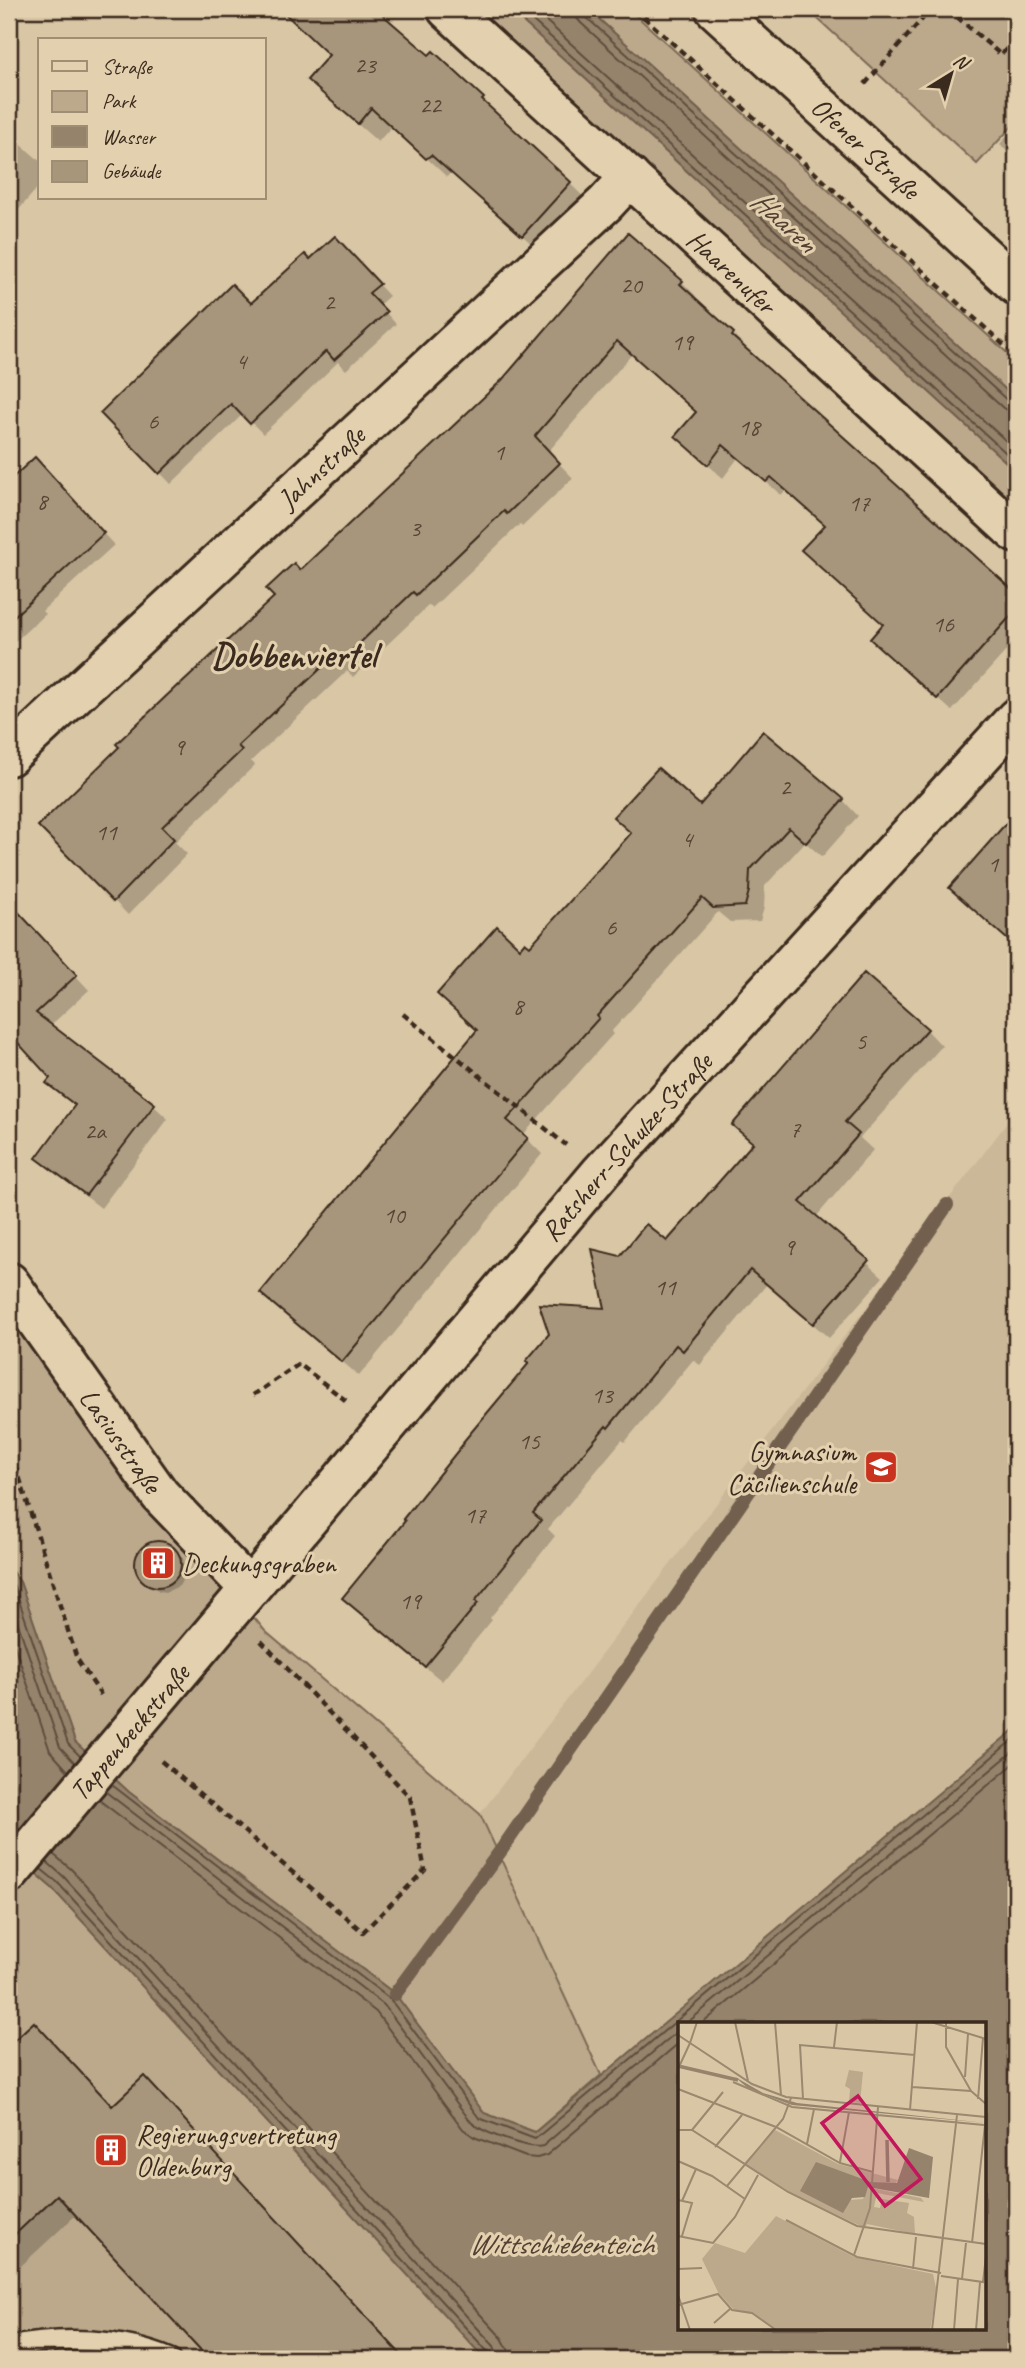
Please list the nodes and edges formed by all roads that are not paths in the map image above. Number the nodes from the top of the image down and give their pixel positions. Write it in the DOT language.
graph roads {
  1 [pos="447,9"];
  2 [pos="715,9"];
  3 [pos="630,177"];
  4 [pos="1016,285"];
  5 [pos="1016,533"];
  6 [pos="1016,718"];
  7 [pos="9,756"];
  8 [pos="9,1282"];
  9 [pos="239,1599"];
  10 [pos="9,1874"];
  11 [pos="9,2347"];
  12 [pos="171,2359"];
  1 -- 3 [label="street, Haarenufer"];
  2 -- 4 [label="street, Ofener Straße"];
  3 -- 5 [label="street, Haarenufer"];
  3 -- 7 [label="street, Jahnstraße"];
  6 -- 9 [label="street, Ratsherr-Schulze-Straße"];
  8 -- 9 [label="street, Lasiusstraße"];
  9 -- 10 [label="street, Tappenbeckstraße"];
  11 -- 12 [label="lane"];
}
